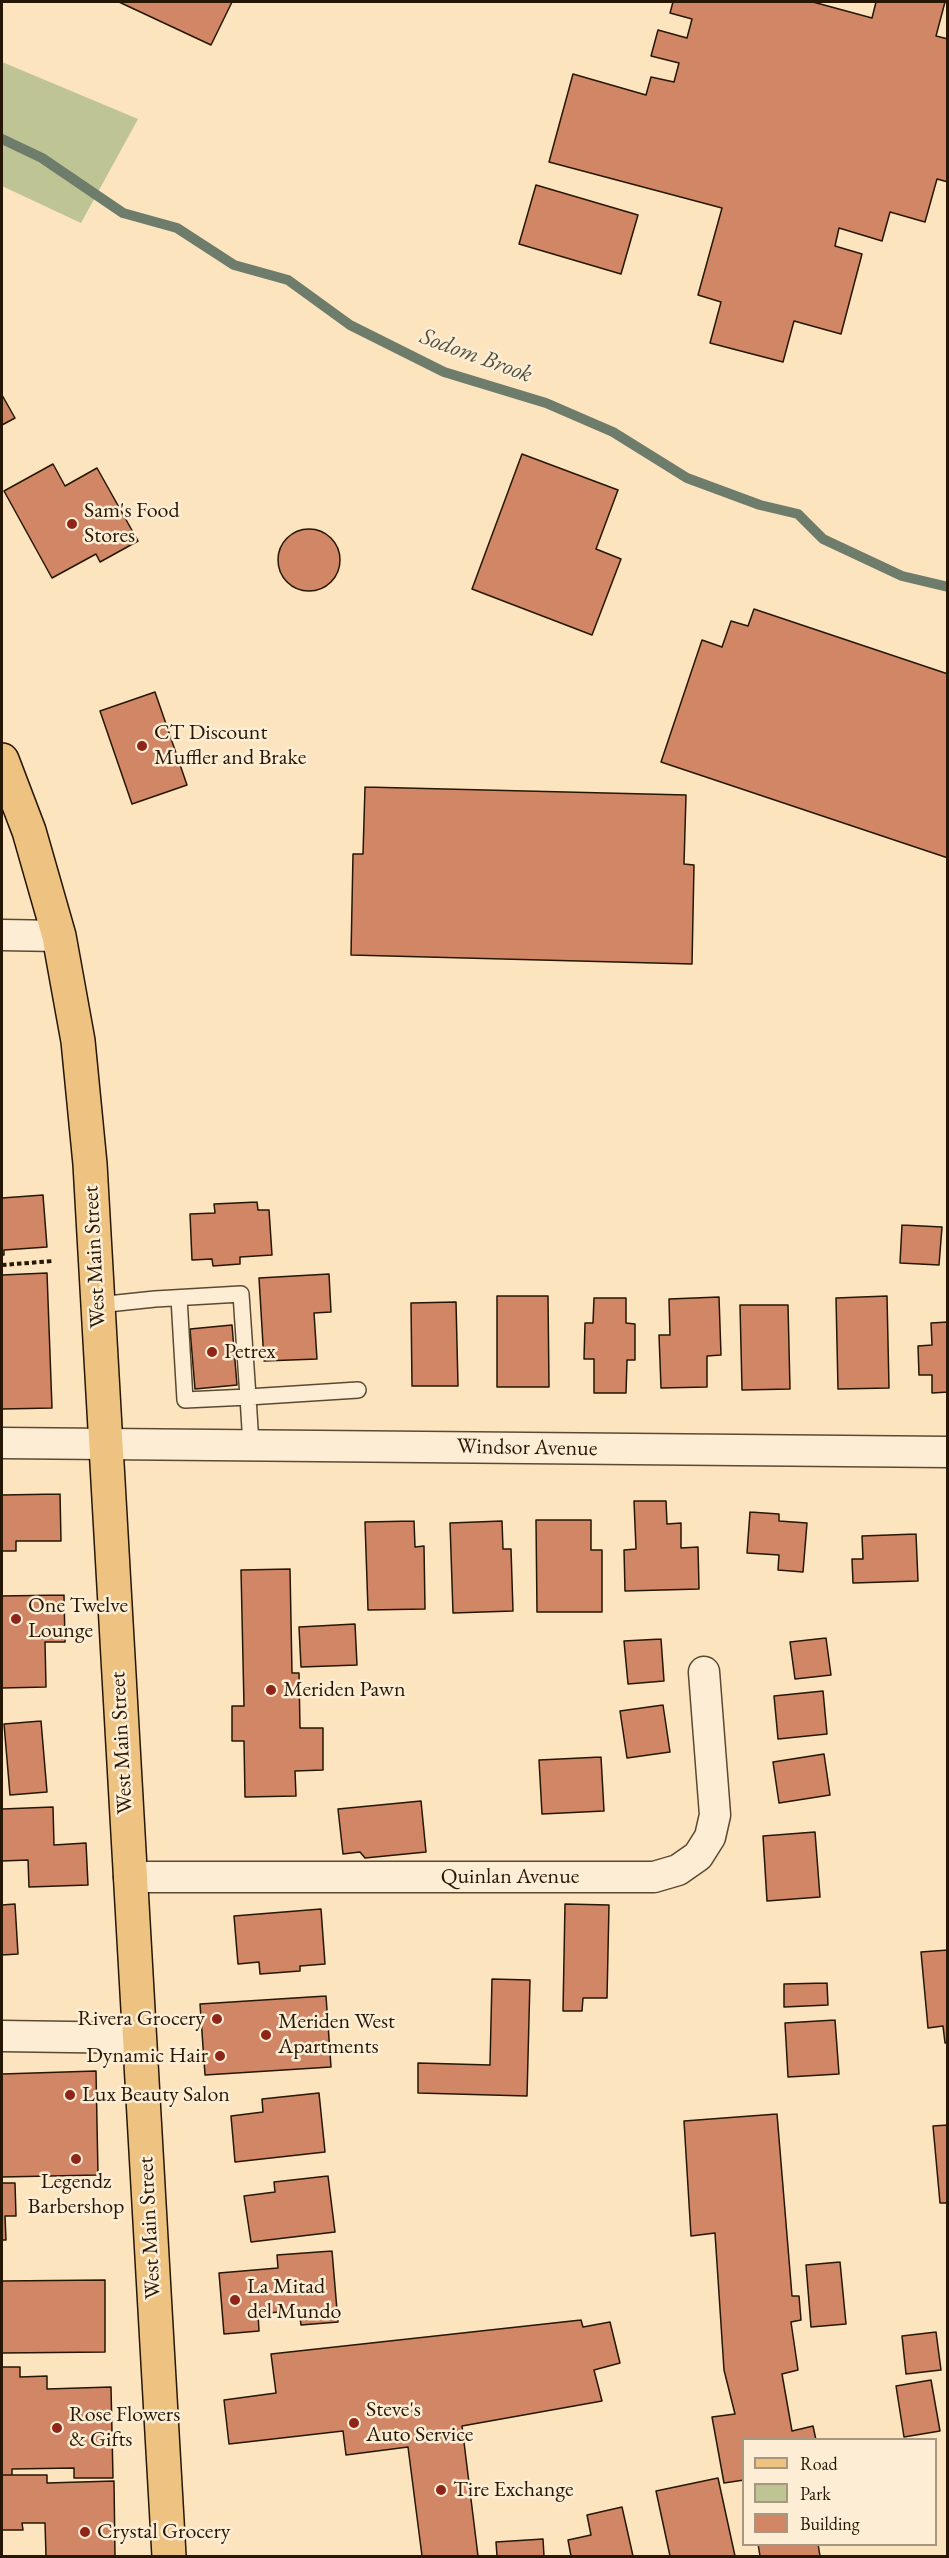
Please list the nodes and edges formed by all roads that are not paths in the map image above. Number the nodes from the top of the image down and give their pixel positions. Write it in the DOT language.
graph roads {
  1 [pos="2,760"];
  2 [pos="2,935"];
  3 [pos="59,936"];
  4 [pos="179,1298"];
  5 [pos="98,1305"];
  6 [pos="358,1390"];
  7 [pos="248,1397"];
  8 [pos="2,1443"];
  9 [pos="106,1444"];
  10 [pos="251,1445"];
  11 [pos="948,1452"];
  12 [pos="704,1672"];
  13 [pos="129,1877"];
  14 [pos="2,2036"];
  15 [pos="138,2038"];
  16 [pos="169,2556"];
  1 -- 3 [label="main road, West Main Street"];
  2 -- 3 [label="street"];
  3 -- 5 [label="main road, West Main Street"];
  4 -- 5 [label="lane"];
  4 -- 7 [label="lane"];
  4 -- 7 [label="lane"];
  5 -- 9 [label="main road, West Main Street"];
  6 -- 7 [label="lane"];
  7 -- 10 [label="lane"];
  8 -- 9 [label="street, Windsor Avenue"];
  9 -- 10 [label="street, Windsor Avenue"];
  9 -- 13 [label="main road, West Main Street"];
  10 -- 11 [label="street, Windsor Avenue"];
  12 -- 13 [label="street, Quinlan Avenue"];
  13 -- 15 [label="main road, West Main Street"];
  14 -- 15 [label="street"];
  15 -- 16 [label="main road, West Main Street"];
}
